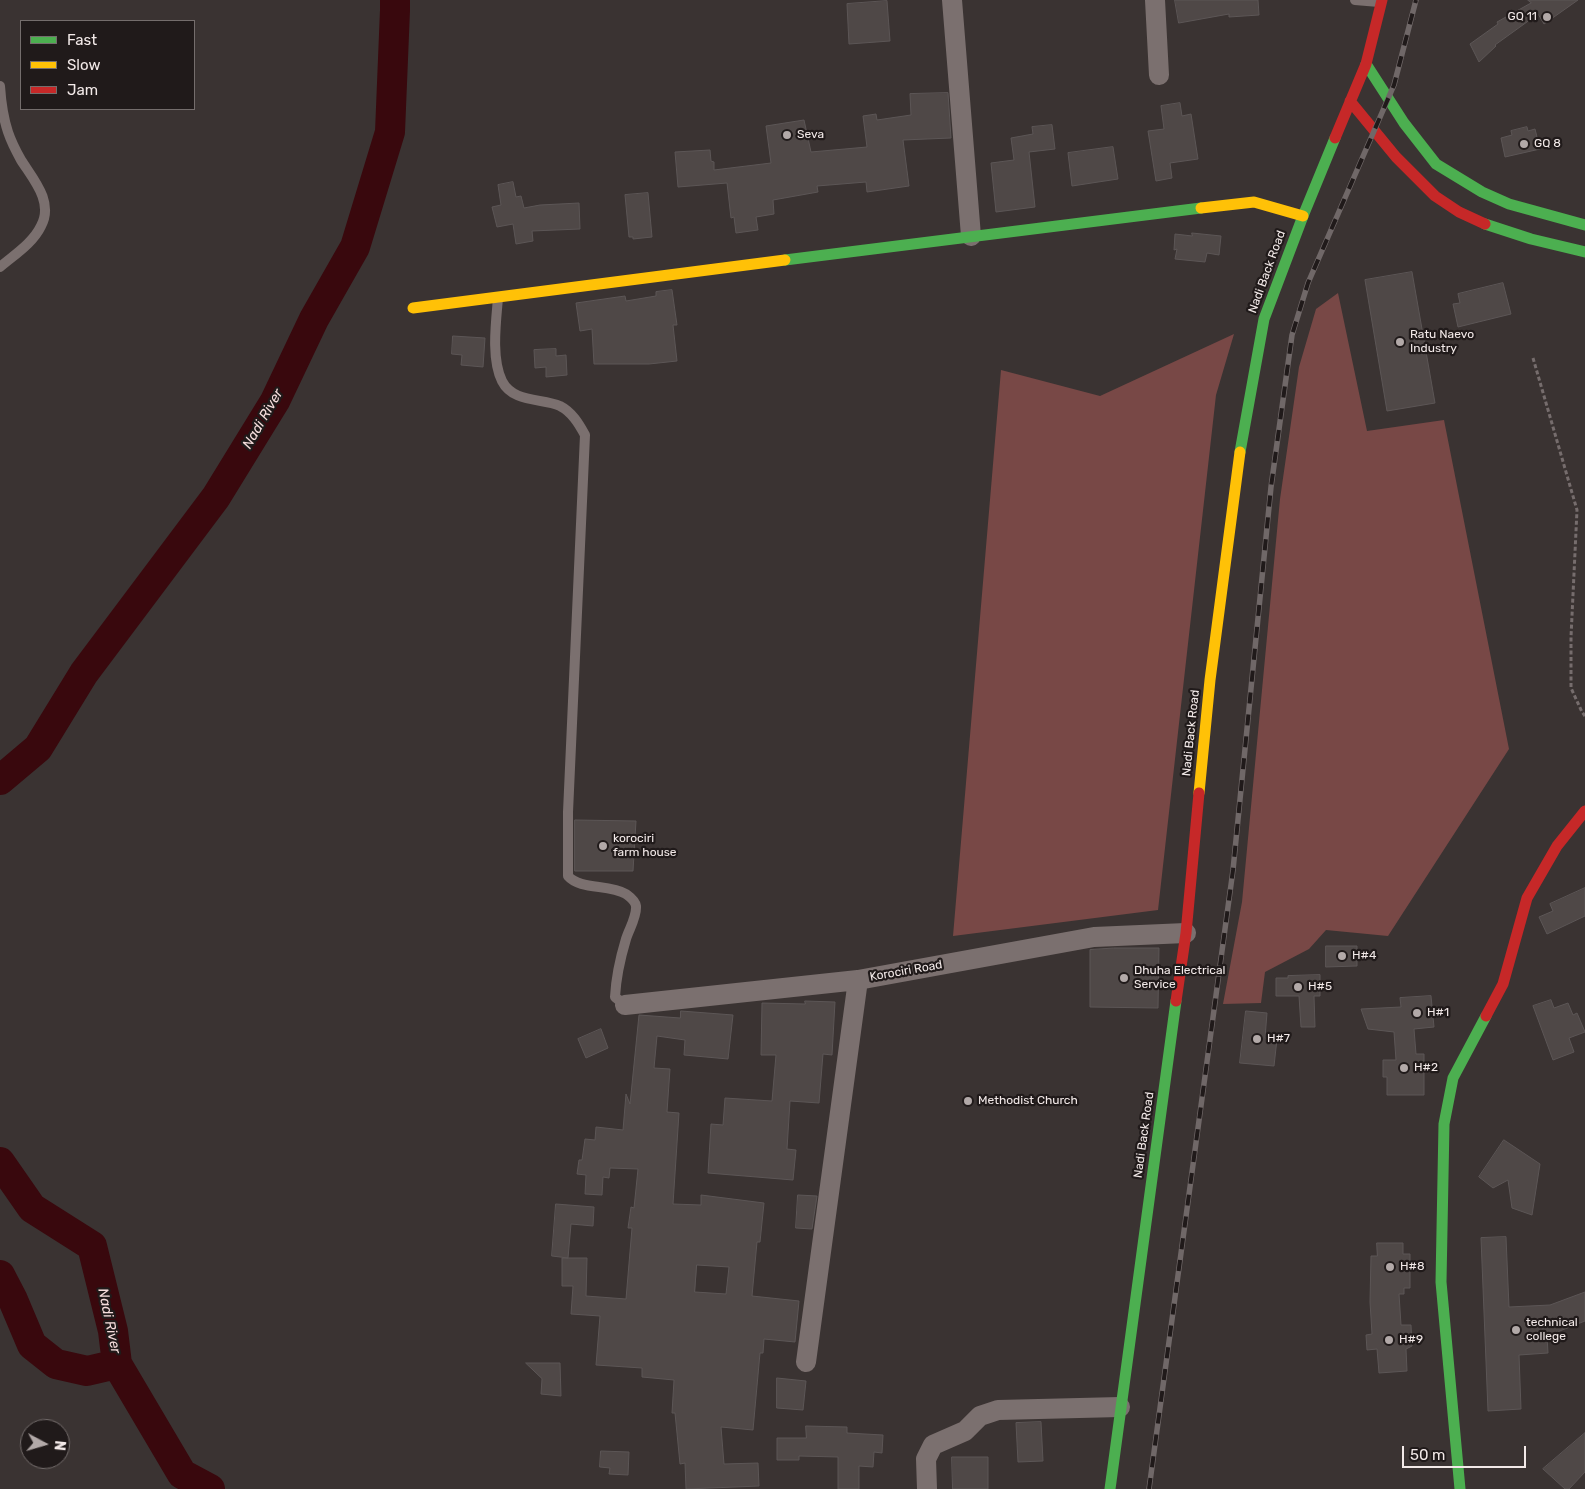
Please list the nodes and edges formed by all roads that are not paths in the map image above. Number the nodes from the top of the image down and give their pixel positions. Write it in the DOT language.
graph roads {
  1 [pos="952,0"];
  2 [pos="1155,0"];
  3 [pos="1355,0"];
  4 [pos="1382,1"];
  5 [pos="1366,64"];
  6 [pos="1159,75"];
  7 [pos="0,86"];
  8 [pos="1350,101"];
  9 [pos="1303,216"];
  10 [pos="1585,225"];
  11 [pos="971,236"];
  12 [pos="1585,252"];
  13 [pos="0,267"];
  14 [pos="498,297"];
  15 [pos="413,308"];
  16 [pos="1585,811"];
  17 [pos="1186,933"];
  18 [pos="858,980"];
  19 [pos="625,1005"];
  20 [pos="806,1362"];
  21 [pos="1120,1407"];
  22 [pos="926,1489"];
  23 [pos="1110,1489"];
  24 [pos="1460,1489"];
  1 -- 11 [label="street"];
  2 -- 6 [label="street"];
  3 -- 4 [label="lane"];
  4 -- 5 [label="main road, Nadi Back Road"];
  5 -- 8 [label="main road, Nadi Back Road"];
  5 -- 10 [label="main road"];
  7 -- 13 [label="lane"];
  8 -- 9 [label="main road, Nadi Back Road"];
  8 -- 12 [label="main road"];
  9 -- 11 [label="main road"];
  9 -- 17 [label="main road, Nadi Back Road"];
  11 -- 14 [label="main road"];
  14 -- 15 [label="main road"];
  14 -- 19 [label="lane"];
  16 -- 24 [label="main road"];
  17 -- 18 [label="street, Korociri Road"];
  17 -- 21 [label="main road, Nadi Back Road"];
  18 -- 19 [label="street, Korociri Road"];
  18 -- 20 [label="street"];
  21 -- 22 [label="street"];
  21 -- 23 [label="main road, Nadi Back Road"];
}
